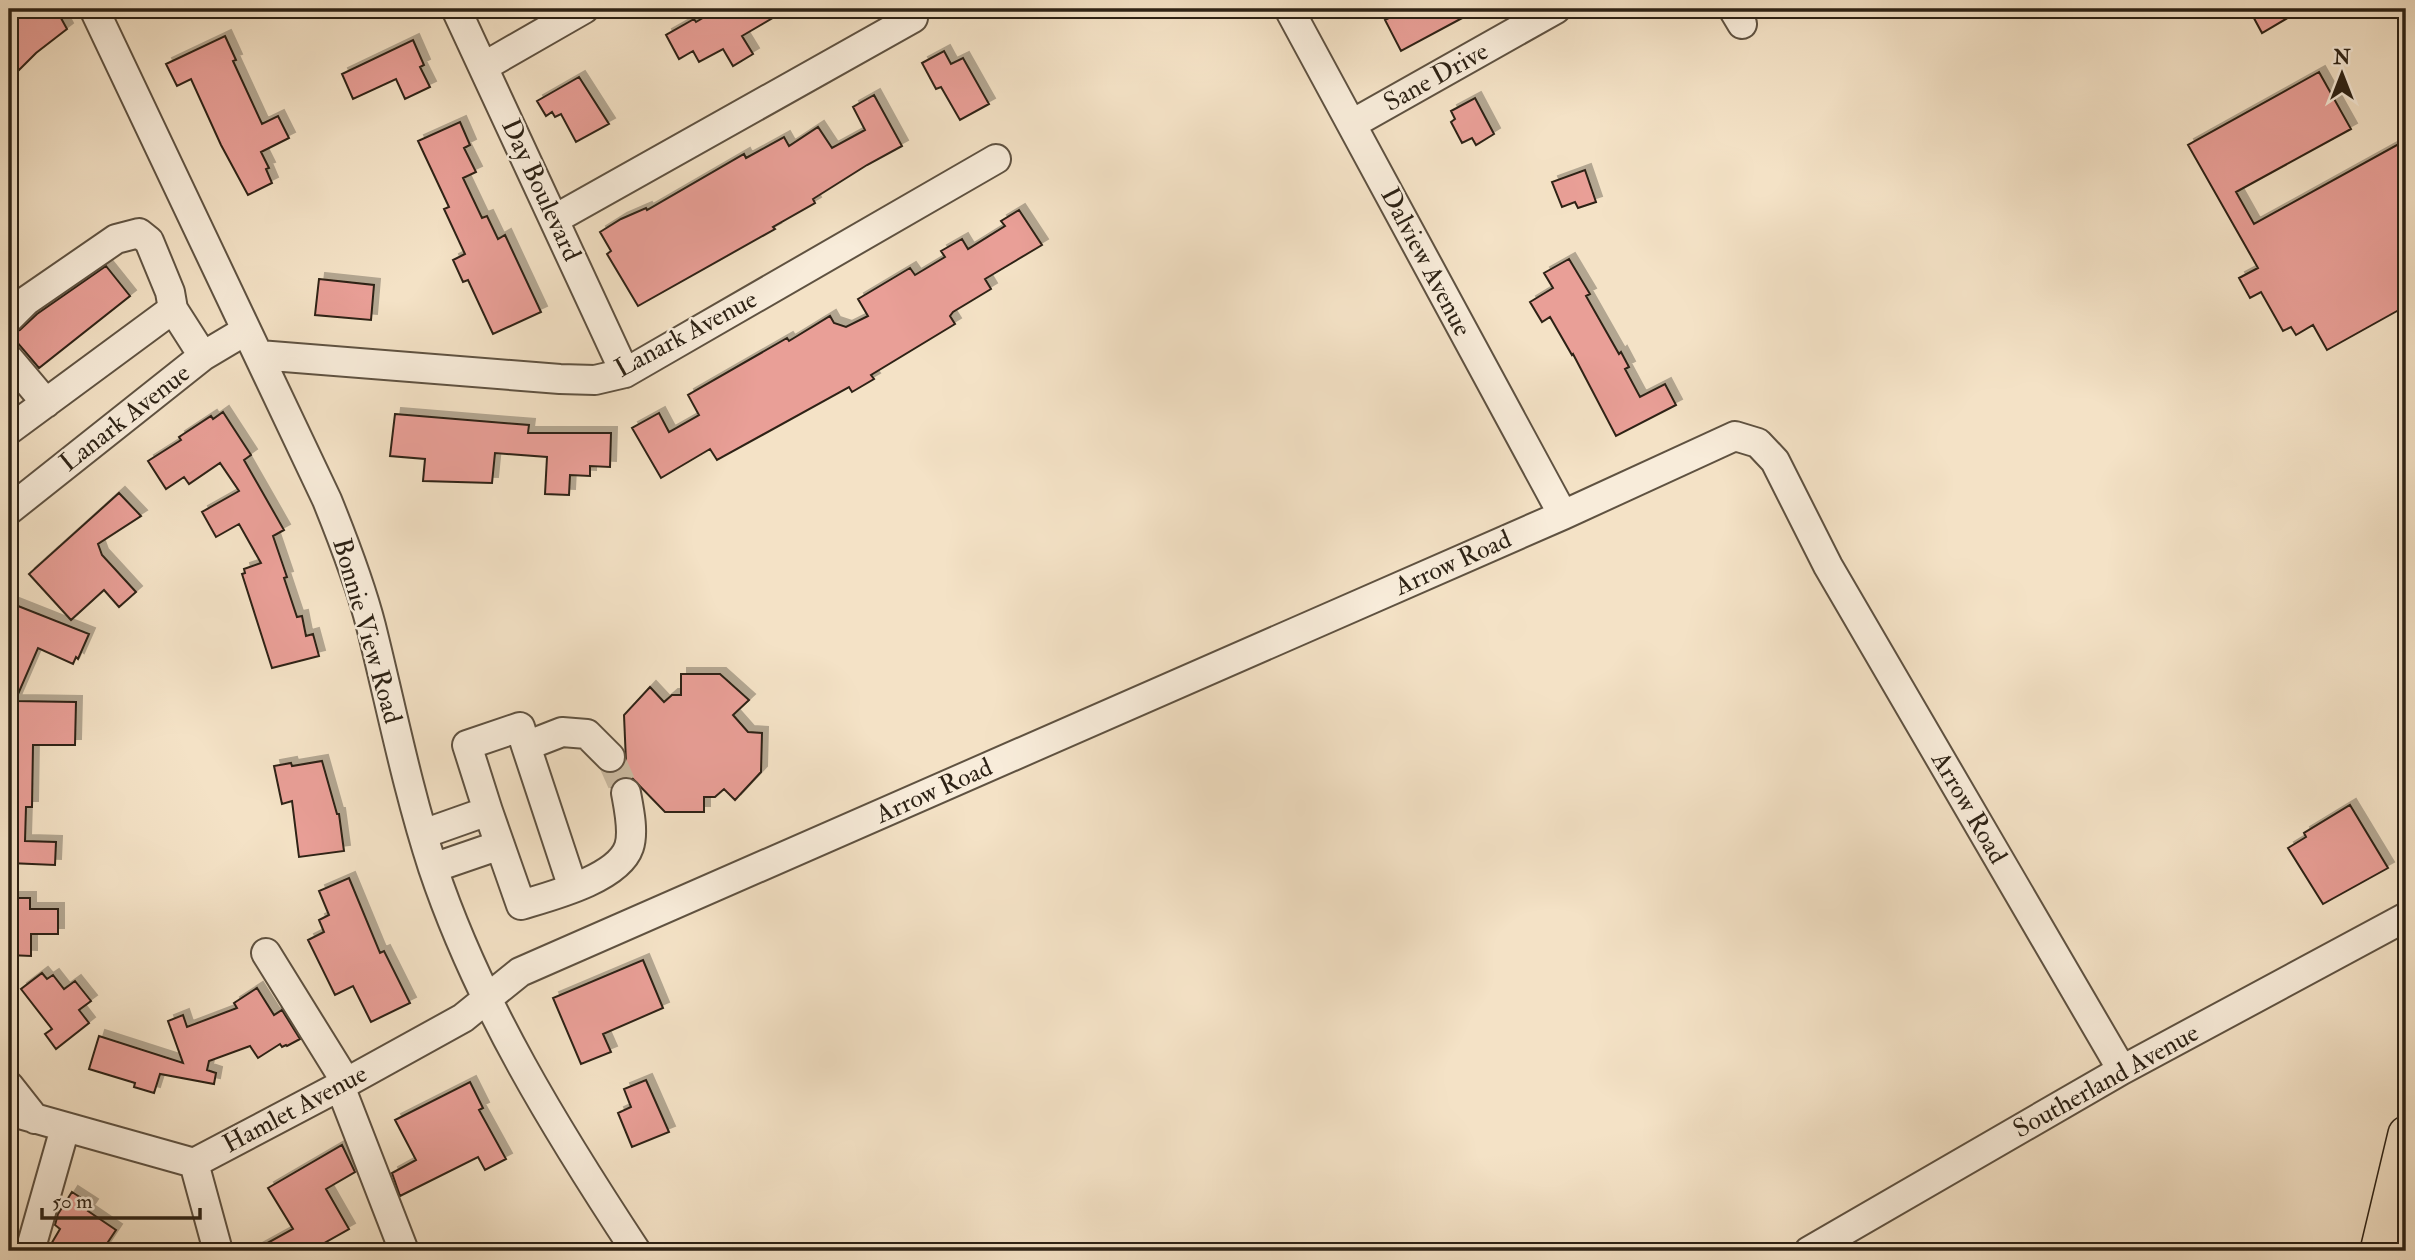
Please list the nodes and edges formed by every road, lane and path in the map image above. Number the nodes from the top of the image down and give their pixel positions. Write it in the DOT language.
graph roads {
  1 [pos="94,9"];
  2 [pos="456,9"];
  3 [pos="584,9"];
  4 [pos="1289,9"];
  5 [pos="1556,9"];
  6 [pos="914,18"];
  7 [pos="483,67"];
  8 [pos="1352,124"];
  9 [pos="996,159"];
  10 [pos="555,219"];
  11 [pos="173,309"];
  12 [pos="9,318"];
  13 [pos="252,343"];
  14 [pos="203,356"];
  15 [pos="9,359"];
  16 [pos="625,373"];
  17 [pos="46,403"];
  18 [pos="9,430"];
  19 [pos="10,505"];
  20 [pos="1563,515"];
  21 [pos="526,746"];
  22 [pos="610,757"];
  23 [pos="626,793"];
  24 [pos="488,811"];
  25 [pos="422,834"];
  26 [pos="500,845"];
  27 [pos="433,868"];
  28 [pos="573,888"];
  29 [pos="2406,917"];
  30 [pos="266,953"];
  31 [pos="488,999"];
  32 [pos="2122,1070"];
  33 [pos="343,1084"];
  34 [pos="9,1086"];
  35 [pos="22,1115"];
  36 [pos="65,1128"];
  37 [pos="2406,1134"];
  38 [pos="194,1163"];
  39 [pos="30,1251"];
  40 [pos="218,1251"];
  41 [pos="404,1251"];
  42 [pos="636,1251"];
  43 [pos="1809,1251"];
  44 [pos="2378,1251"];
  1 -- 13 [label="street, Bonnie View Road"];
  2 -- 7 [label="street, Day Boulevard"];
  3 -- 7 [label="street"];
  4 -- 8 [label="street, Dalview Avenue"];
  5 -- 8 [label="street, Sane Drive"];
  6 -- 10 [label="street"];
  7 -- 10 [label="street, Day Boulevard"];
  8 -- 20 [label="street, Dalview Avenue"];
  9 -- 16 [label="street, Lanark Avenue"];
  10 -- 16 [label="street, Day Boulevard"];
  11 -- 12 [label="street"];
  11 -- 14 [label="street"];
  11 -- 17 [label="street"];
  13 -- 14 [label="street, Lanark Avenue"];
  13 -- 16 [label="street, Lanark Avenue"];
  13 -- 25 [label="street, Bonnie View Road"];
  14 -- 19 [label="street, Lanark Avenue"];
  15 -- 17 [label="street"];
  17 -- 18 [label="street"];
  20 -- 31 [label="street, Arrow Road"];
  20 -- 32 [label="street, Arrow Road"];
  21 -- 22 [label="street"];
  21 -- 24 [label="street"];
  21 -- 28 [label="street"];
  23 -- 28 [label="street"];
  24 -- 25 [label="street"];
  24 -- 26 [label="street"];
  25 -- 27 [label="street, Bonnie View Road"];
  26 -- 27 [label="street"];
  26 -- 28 [label="street"];
  27 -- 31 [label="street, Bonnie View Road"];
  29 -- 32 [label="street, Southerland Avenue"];
  30 -- 33 [label="street"];
  31 -- 33 [label="street, Hamlet Avenue"];
  31 -- 42 [label="street, Bonnie View Road"];
  32 -- 43 [label="street, Southerland Avenue"];
  33 -- 38 [label="street, Hamlet Avenue"];
  33 -- 41 [label="street"];
  34 -- 35 [label="street"];
  35 -- 36 [label="street, Hamlet Avenue"];
  36 -- 38 [label="street, Hamlet Avenue"];
  36 -- 39 [label="street"];
  37 -- 44 [label="main road"];
  38 -- 40 [label="street"];
}
